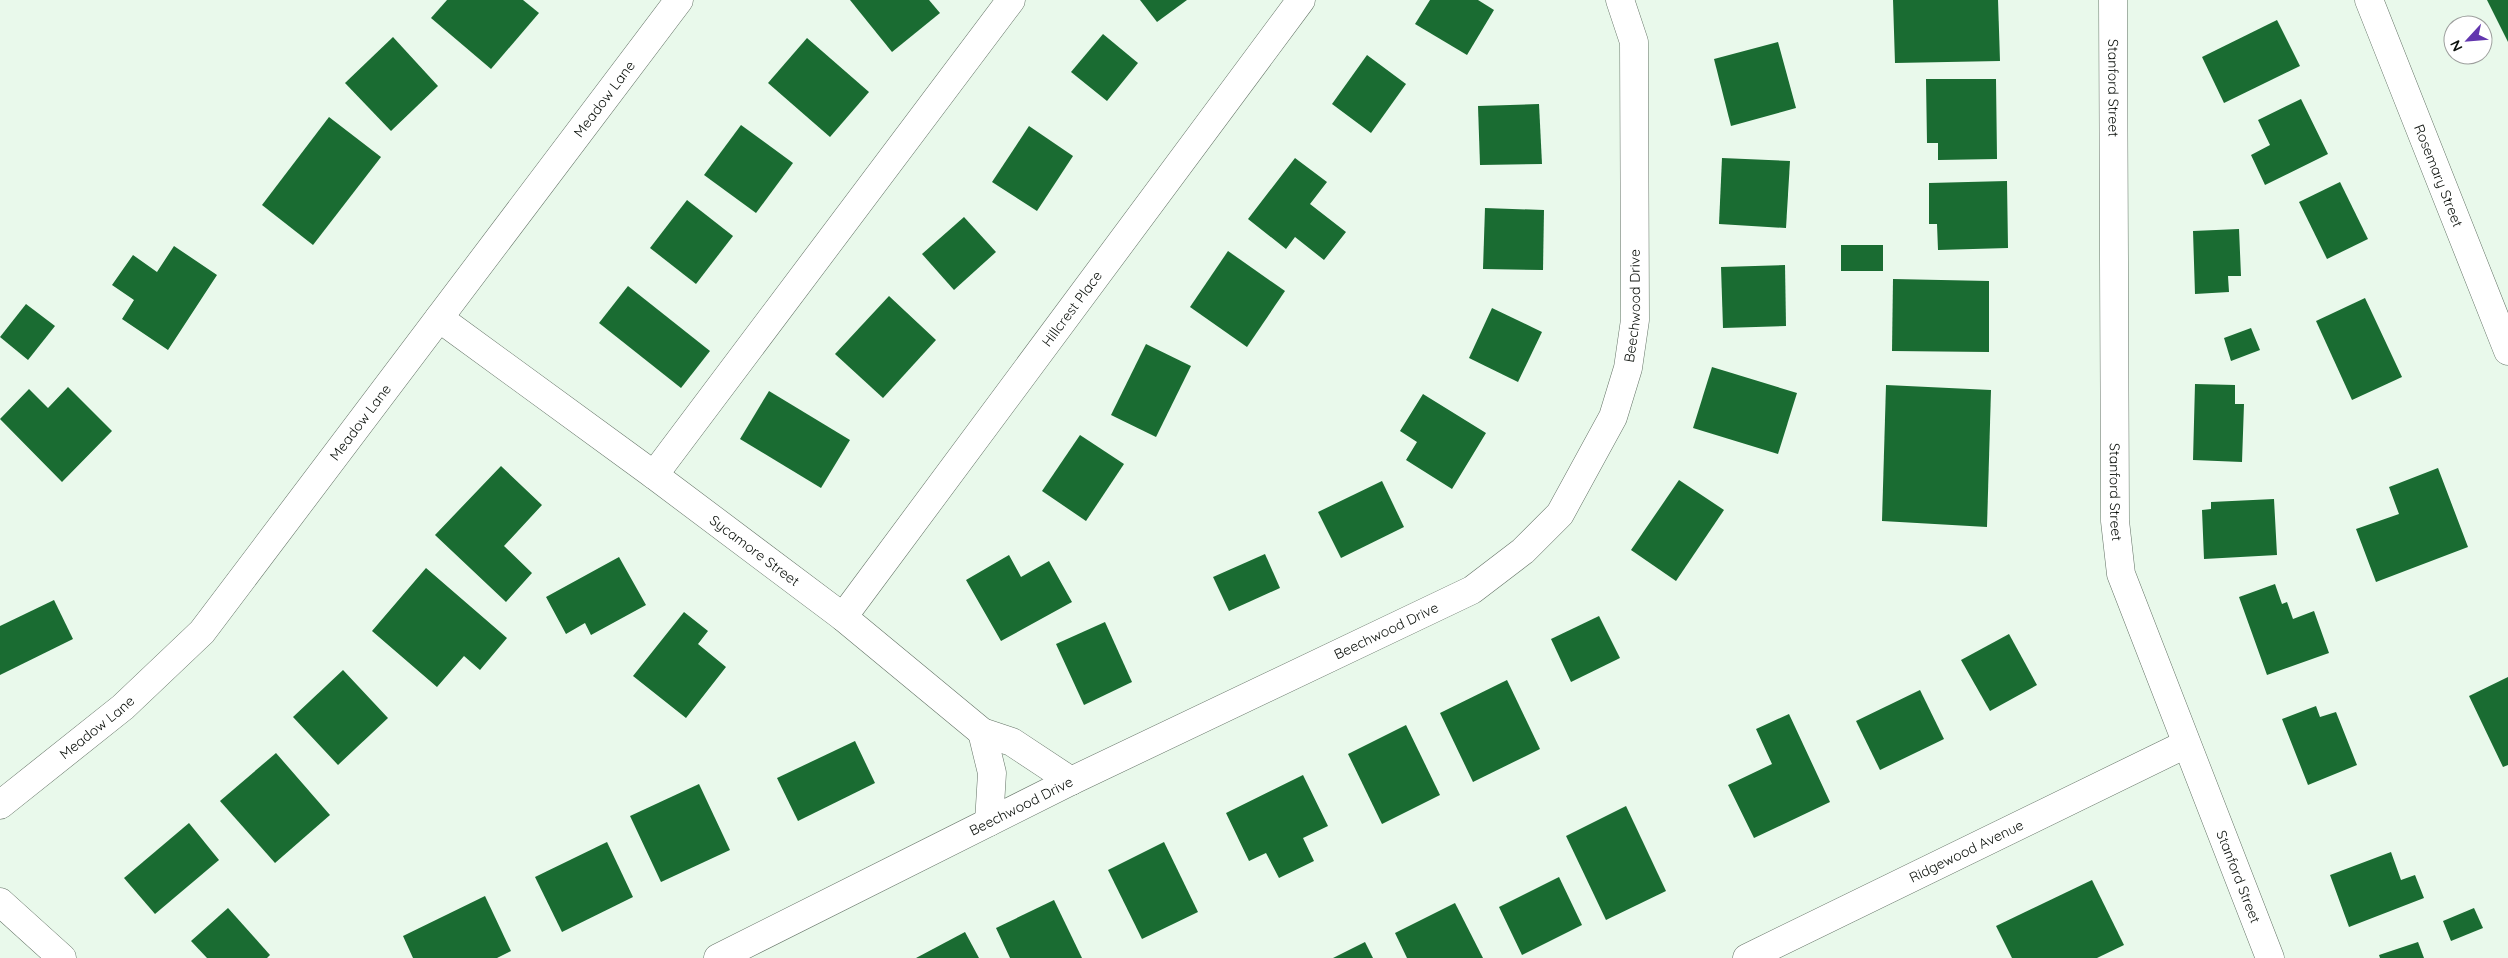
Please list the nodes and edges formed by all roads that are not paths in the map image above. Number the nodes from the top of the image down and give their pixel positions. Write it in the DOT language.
graph roads {
  1 [pos="679,0"];
  2 [pos="1011,0"];
  3 [pos="1301,0"];
  4 [pos="1620,0"];
  5 [pos="2113,0"];
  6 [pos="2369,0"];
  7 [pos="439,318"];
  8 [pos="2508,351"];
  9 [pos="654,475"];
  10 [pos="843,617"];
  11 [pos="982,732"];
  12 [pos="2186,744"];
  13 [pos="1071,781"];
  14 [pos="0,805"];
  15 [pos="989,822"];
  16 [pos="0,902"];
  17 [pos="62,958"];
  18 [pos="718,958"];
  19 [pos="1748,958"];
  20 [pos="2270,958"];
  1 -- 7 [label="street, Meadow Lane"];
  2 -- 9 [label="street"];
  3 -- 10 [label="street, Hillcrest Place"];
  4 -- 13 [label="street, Beechwood Drive"];
  5 -- 12 [label="street, Stanford Street"];
  6 -- 8 [label="street, Rosemary Street"];
  7 -- 9 [label="street, Sycamore Street"];
  7 -- 14 [label="street, Meadow Lane"];
  9 -- 10 [label="street, Sycamore Street"];
  10 -- 11 [label="street, Sycamore Street"];
  11 -- 13 [label="street, Sycamore Street"];
  11 -- 15 [label="street"];
  12 -- 19 [label="street, Ridgewood Avenue"];
  12 -- 20 [label="street, Stanford Street"];
  13 -- 15 [label="street, Beechwood Drive"];
  15 -- 18 [label="street, Beechwood Drive"];
  16 -- 17 [label="street"];
}
